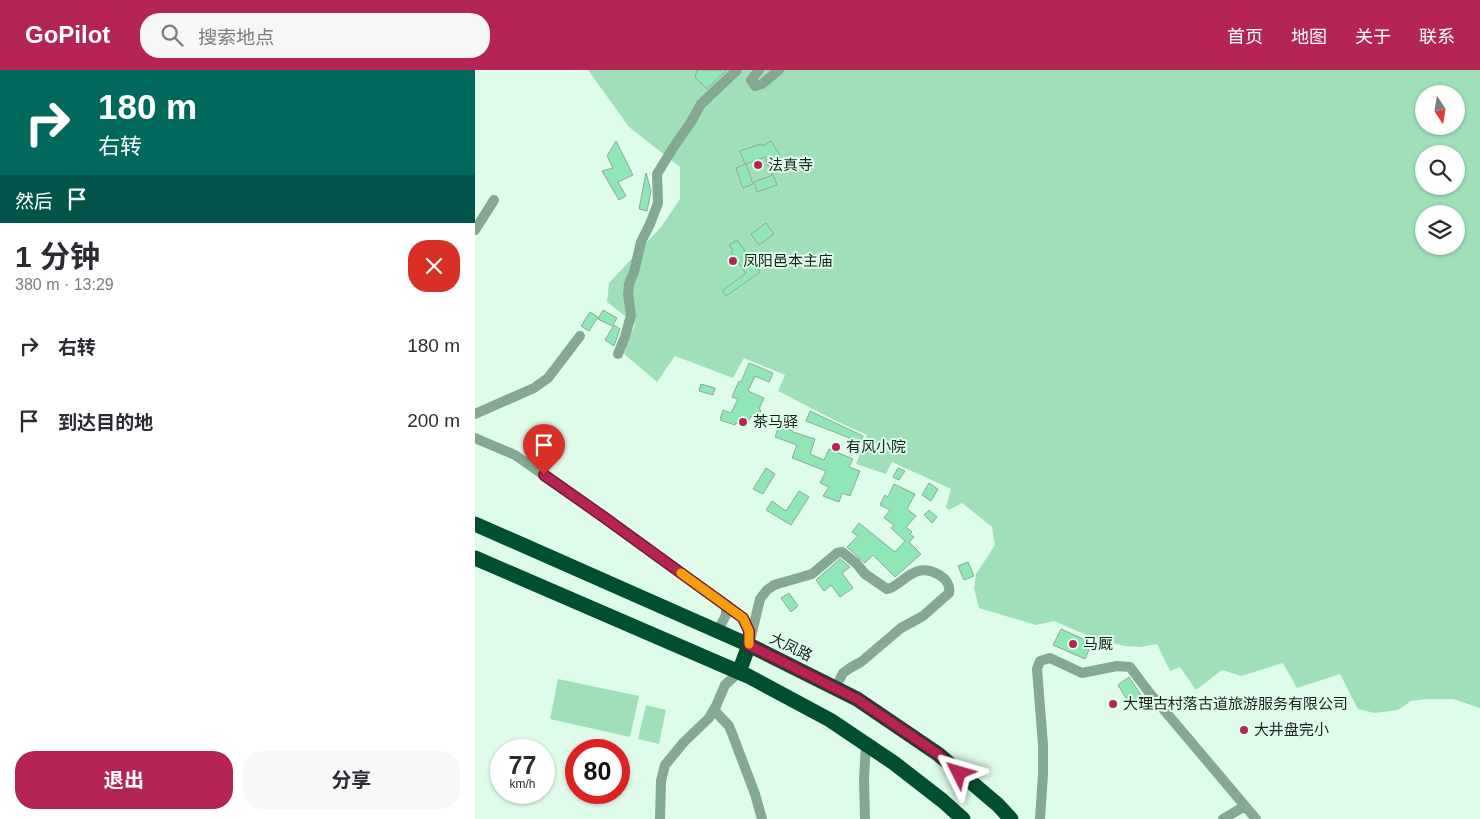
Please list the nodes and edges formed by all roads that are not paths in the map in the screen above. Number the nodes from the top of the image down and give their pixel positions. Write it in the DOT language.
graph roads {
  1 [pos="737,70"];
  2 [pos="759,70"];
  3 [pos="779,70"];
  4 [pos="494,200"];
  5 [pos="475,230"];
  6 [pos="580,336"];
  7 [pos="618,354"];
  8 [pos="475,414"];
  9 [pos="475,438"];
  10 [pos="475,524"];
  11 [pos="475,558"];
  12 [pos="726,604"];
  13 [pos="717,632"];
  14 [pos="749,645"];
  15 [pos="739,672"];
  16 [pos="835,688"];
  17 [pos="714,710"];
  18 [pos="866,744"];
  19 [pos="1245,806"];
  20 [pos="660,819"];
  21 [pos="762,819"];
  22 [pos="865,819"];
  23 [pos="963,819"];
  24 [pos="1011,819"];
  25 [pos="1040,819"];
  26 [pos="1223,819"];
  27 [pos="1257,819"];
  1 -- 7 [label="street"];
  2 -- 3 [label="street"];
  4 -- 5 [label="street"];
  6 -- 8 [label="street"];
  9 -- 12 [label="street"];
  10 -- 13 [label="highway, 大凤路"];
  11 -- 15 [label="highway"];
  12 -- 13 [label="street"];
  12 -- 14 [label="street"];
  13 -- 14 [label="highway, 大凤路"];
  14 -- 15 [label="highway"];
  14 -- 16 [label="highway, 大凤路"];
  14 -- 16 [label="street"];
  15 -- 17 [label="street"];
  15 -- 18 [label="highway"];
  16 -- 24 [label="highway, 大凤路"];
  17 -- 20 [label="street"];
  17 -- 21 [label="street"];
  18 -- 22 [label="street"];
  18 -- 23 [label="highway"];
  19 -- 25 [label="street"];
  19 -- 26 [label="street"];
  19 -- 27 [label="street"];
}
